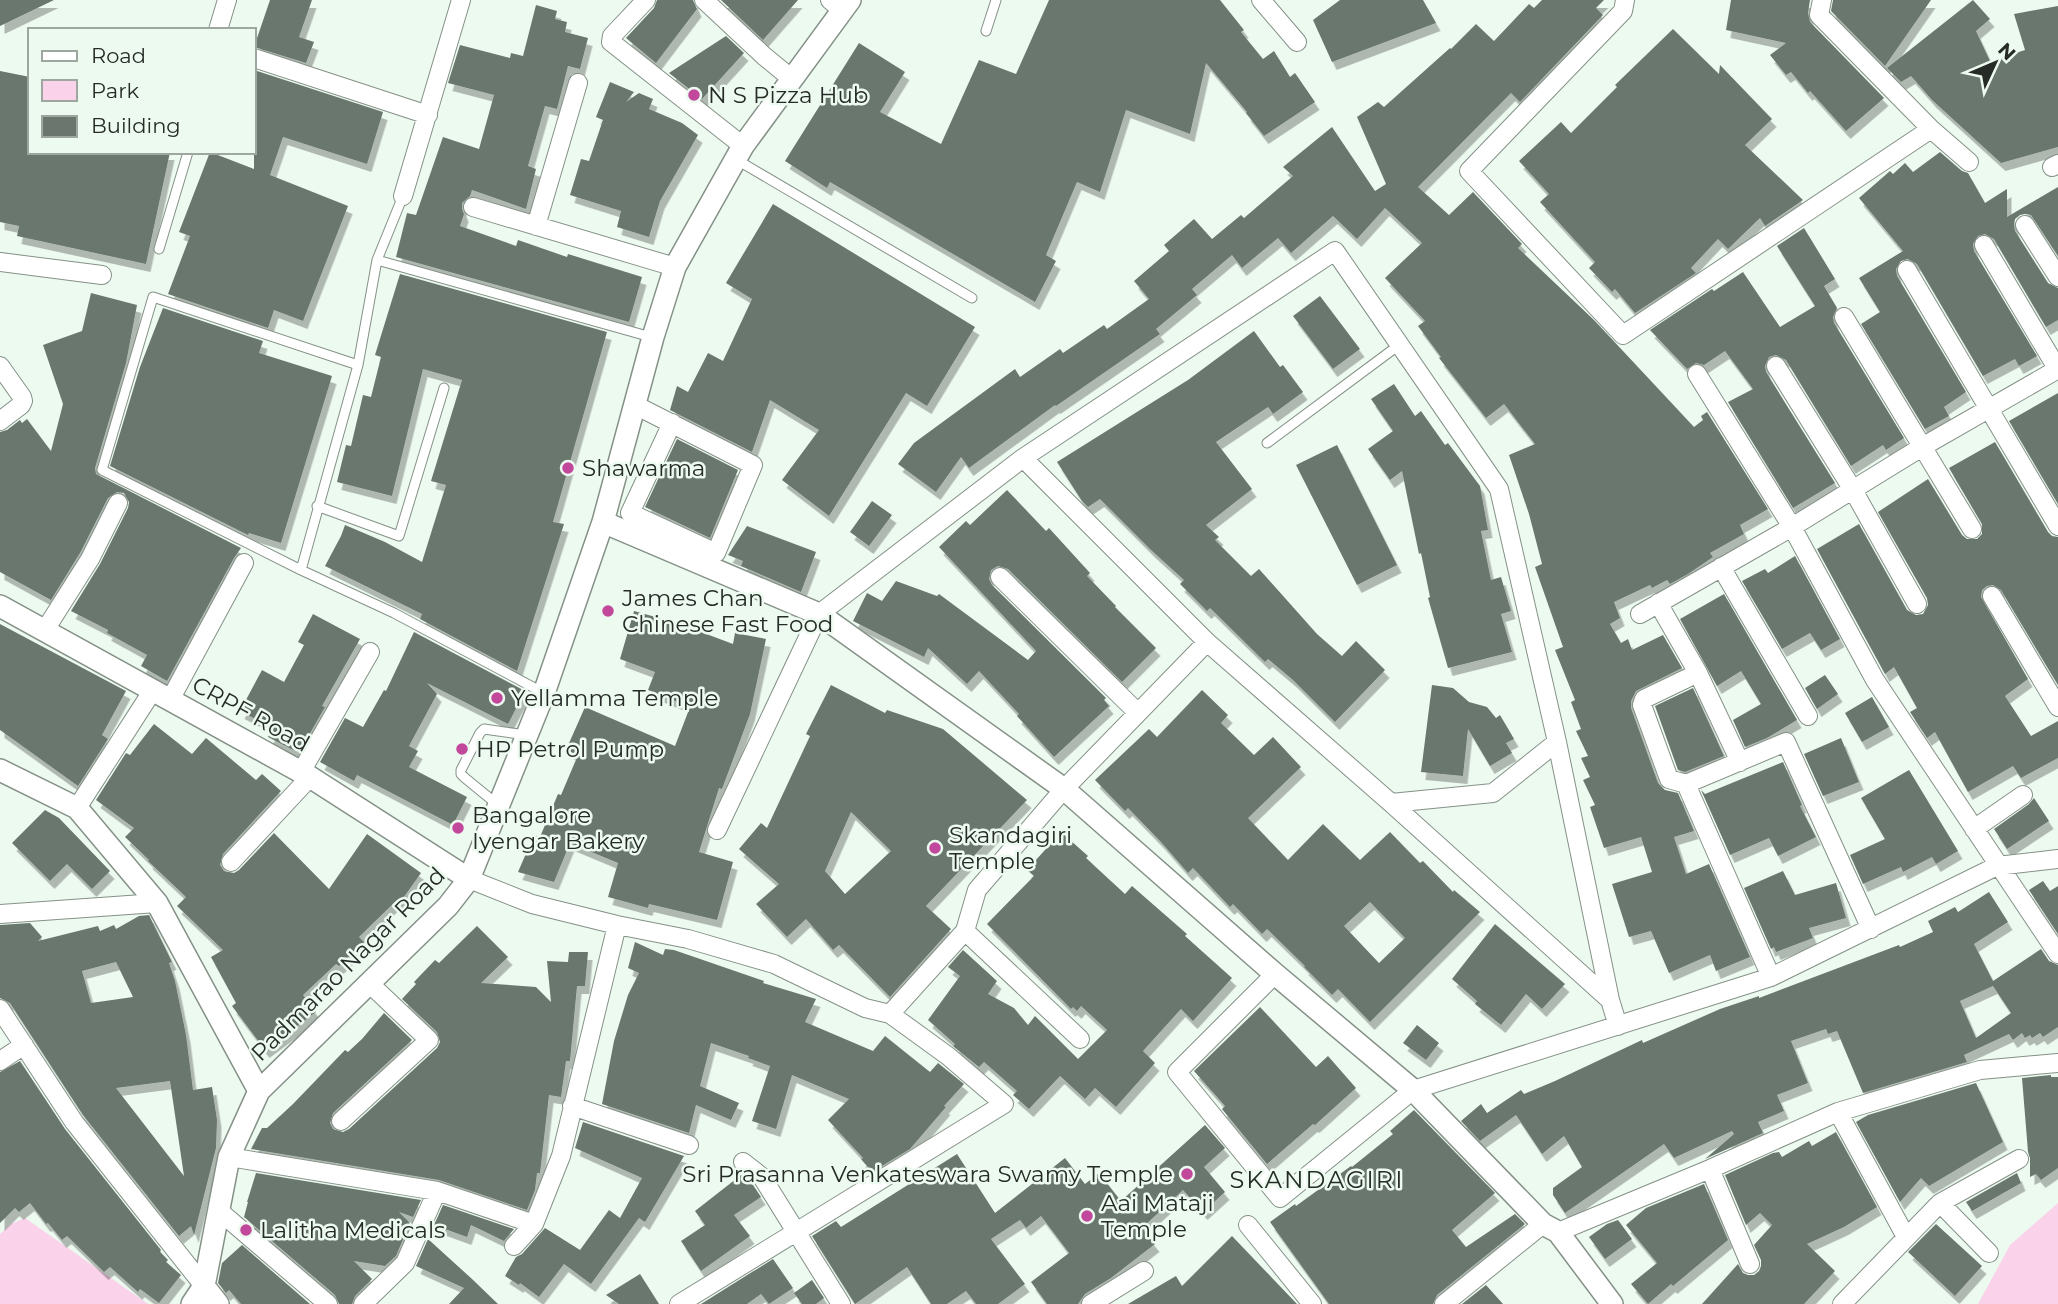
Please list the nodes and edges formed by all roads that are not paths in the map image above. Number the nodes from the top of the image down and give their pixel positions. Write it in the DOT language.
graph roads {
  1 [pos="227,0"];
  2 [pos="461,0"];
  3 [pos="646,0"];
  4 [pos="704,0"];
  5 [pos="996,0"];
  6 [pos="1261,0"];
  7 [pos="1625,0"];
  8 [pos="1822,0"];
  9 [pos="841,3"];
  10 [pos="219,28"];
  11 [pos="986,31"];
  12 [pos="1297,42"];
  13 [pos="256,59"];
  14 [pos="792,79"];
  15 [pos="578,83"];
  16 [pos="428,115"];
  17 [pos="1931,129"];
  18 [pos="739,153"];
  19 [pos="187,154"];
  20 [pos="1969,162"];
  21 [pos="403,196"];
  22 [pos="472,207"];
  23 [pos="2025,225"];
  24 [pos="536,226"];
  25 [pos="1984,245"];
  26 [pos="159,249"];
  27 [pos="377,260"];
  28 [pos="0,262"];
  29 [pos="675,267"];
  30 [pos="1907,270"];
  31 [pos="102,275"];
  32 [pos="2058,277"];
  33 [pos="972,298"];
  34 [pos="1844,317"];
  35 [pos="653,337"];
  36 [pos="1399,345"];
  37 [pos="358,365"];
  38 [pos="0,366"];
  39 [pos="1776,366"];
  40 [pos="2058,369"];
  41 [pos="1697,374"];
  42 [pos="444,388"];
  43 [pos="635,405"];
  44 [pos="1990,408"];
  45 [pos="0,421"];
  46 [pos="672,423"];
  47 [pos="1267,443"];
  48 [pos="1922,447"];
  49 [pos="1023,458"];
  50 [pos="1853,490"];
  51 [pos="118,503"];
  52 [pos="317,506"];
  53 [pos="603,522"];
  54 [pos="2058,526"];
  55 [pos="1792,527"];
  56 [pos="1972,529"];
  57 [pos="244,563"];
  58 [pos="1721,567"];
  59 [pos="300,570"];
  60 [pos="1000,577"];
  61 [pos="1992,596"];
  62 [pos="1658,603"];
  63 [pos="1917,604"];
  64 [pos="0,606"];
  65 [pos="819,614"];
  66 [pos="1640,614"];
  67 [pos="45,630"];
  68 [pos="1207,642"];
  69 [pos="370,652"];
  70 [pos="1698,673"];
  71 [pos="544,693"];
  72 [pos="162,695"];
  73 [pos="2056,699"];
  74 [pos="1138,713"];
  75 [pos="1808,716"];
  76 [pos="526,735"];
  77 [pos="1557,742"];
  78 [pos="1740,762"];
  79 [pos="0,770"];
  80 [pos="306,774"];
  81 [pos="1686,784"];
  82 [pos="1064,789"];
  83 [pos="2023,795"];
  84 [pos="1391,803"];
  85 [pos="498,805"];
  86 [pos="77,808"];
  87 [pos="1974,829"];
  88 [pos="718,830"];
  89 [pos="2058,859"];
  90 [pos="231,862"];
  91 [pos="1997,866"];
  92 [pos="469,879"];
  93 [pos="157,903"];
  94 [pos="0,914"];
  95 [pos="617,925"];
  96 [pos="1871,929"];
  97 [pos="965,931"];
  98 [pos="2058,954"];
  99 [pos="1275,974"];
  100 [pos="1771,977"];
  101 [pos="369,983"];
  102 [pos="1609,1000"];
  103 [pos="0,1009"];
  104 [pos="890,1014"];
  105 [pos="1618,1026"];
  106 [pos="1080,1039"];
  107 [pos="24,1045"];
  108 [pos="0,1061"];
  109 [pos="2058,1063"];
  110 [pos="1413,1090"];
  111 [pos="259,1091"];
  112 [pos="572,1106"];
  113 [pos="1838,1112"];
  114 [pos="341,1121"];
  115 [pos="689,1145"];
  116 [pos="229,1157"];
  117 [pos="2019,1158"];
  118 [pos="743,1161"];
  119 [pos="1710,1169"];
  120 [pos="437,1191"];
  121 [pos="1940,1203"];
  122 [pos="218,1210"];
  123 [pos="534,1224"];
  124 [pos="1248,1225"];
  125 [pos="1551,1228"];
  126 [pos="798,1232"];
  127 [pos="1906,1237"];
  128 [pos="514,1246"];
  129 [pos="1989,1253"];
  130 [pos="1750,1264"];
  131 [pos="1144,1271"];
  132 [pos="204,1286"];
  133 [pos="192,1304"];
  134 [pos="218,1304"];
  135 [pos="328,1304"];
  136 [pos="363,1304"];
  137 [pos="679,1304"];
  138 [pos="841,1304"];
  139 [pos="1091,1304"];
  140 [pos="1312,1304"];
  141 [pos="1444,1304"];
  142 [pos="1612,1304"];
  143 [pos="1842,1304"];
  1 -- 10 [label="street"];
  2 -- 16 [label="street"];
  3 -- 18 [label="street"];
  4 -- 14 [label="street"];
  5 -- 11 [label="lane"];
  6 -- 12 [label="street"];
  7 -- 17 [label="street"];
  8 -- 17 [label="street"];
  9 -- 14 [label="street, Padmarao Nagar Road"];
  13 -- 16 [label="street"];
  14 -- 18 [label="street, Padmarao Nagar Road"];
  15 -- 24 [label="street"];
  16 -- 21 [label="street"];
  17 -- 20 [label="street"];
  18 -- 29 [label="street, Padmarao Nagar Road"];
  18 -- 33 [label="lane"];
  19 -- 26 [label="lane"];
  21 -- 27 [label="lane"];
  22 -- 24 [label="street"];
  23 -- 32 [label="street"];
  24 -- 29 [label="street"];
  25 -- 40 [label="street"];
  27 -- 35 [label="lane"];
  27 -- 37 [label="lane"];
  28 -- 31 [label="street"];
  29 -- 35 [label="street, Padmarao Nagar Road"];
  30 -- 44 [label="street"];
  34 -- 48 [label="street"];
  35 -- 43 [label="street, Padmarao Nagar Road"];
  36 -- 47 [label="lane"];
  36 -- 49 [label="street"];
  36 -- 77 [label="street"];
  37 -- 52 [label="lane"];
  37 -- 59 [label="lane"];
  38 -- 45 [label="street"];
  39 -- 50 [label="street"];
  40 -- 44 [label="street"];
  41 -- 55 [label="street"];
  42 -- 52 [label="lane"];
  43 -- 46 [label="street"];
  43 -- 53 [label="street, Padmarao Nagar Road"];
  44 -- 48 [label="street"];
  44 -- 54 [label="street"];
  46 -- 46 [label="street"];
  48 -- 50 [label="street"];
  48 -- 56 [label="street"];
  49 -- 65 [label="street"];
  49 -- 68 [label="street"];
  50 -- 55 [label="street"];
  50 -- 63 [label="street"];
  51 -- 67 [label="street"];
  52 -- 59 [label="lane"];
  53 -- 65 [label="street"];
  53 -- 71 [label="street, Padmarao Nagar Road"];
  55 -- 58 [label="street"];
  55 -- 87 [label="street"];
  57 -- 72 [label="street"];
  58 -- 62 [label="street"];
  58 -- 75 [label="street"];
  59 -- 71 [label="lane"];
  60 -- 74 [label="street"];
  61 -- 73 [label="street"];
  62 -- 66 [label="street"];
  62 -- 70 [label="street"];
  64 -- 67 [label="street, CRPF Road"];
  65 -- 82 [label="street"];
  65 -- 88 [label="street"];
  67 -- 72 [label="street, CRPF Road"];
  68 -- 74 [label="street"];
  68 -- 84 [label="street"];
  69 -- 80 [label="street"];
  70 -- 78 [label="street"];
  70 -- 81 [label="street"];
  71 -- 76 [label="street, Padmarao Nagar Road"];
  72 -- 80 [label="street, CRPF Road"];
  72 -- 86 [label="street"];
  74 -- 82 [label="street"];
  76 -- 85 [label="street, Padmarao Nagar Road"];
  76 -- 85 [label="lane"];
  77 -- 84 [label="street"];
  77 -- 102 [label="street"];
  78 -- 81 [label="street"];
  78 -- 96 [label="street"];
  79 -- 86 [label="street"];
  80 -- 90 [label="street"];
  80 -- 92 [label="street, CRPF Road"];
  81 -- 100 [label="street"];
  82 -- 97 [label="street"];
  82 -- 99 [label="street"];
  83 -- 87 [label="street"];
  84 -- 102 [label="street"];
  85 -- 92 [label="street, Padmarao Nagar Road"];
  86 -- 93 [label="street"];
  87 -- 91 [label="street"];
  89 -- 91 [label="street"];
  91 -- 96 [label="street"];
  91 -- 98 [label="street"];
  92 -- 95 [label="street"];
  92 -- 101 [label="street, Padmarao Nagar Road"];
  93 -- 94 [label="street"];
  93 -- 111 [label="street"];
  95 -- 104 [label="street"];
  95 -- 112 [label="street"];
  96 -- 100 [label="street"];
  97 -- 104 [label="street"];
  97 -- 106 [label="street"];
  99 -- 110 [label="street"];
  99 -- 110 [label="street"];
  100 -- 105 [label="street"];
  101 -- 111 [label="street, Padmarao Nagar Road"];
  101 -- 114 [label="street"];
  102 -- 105 [label="street"];
  103 -- 107 [label="street"];
  104 -- 126 [label="street"];
  105 -- 110 [label="street"];
  107 -- 108 [label="street"];
  107 -- 132 [label="street"];
  109 -- 113 [label="street"];
  110 -- 125 [label="street"];
  111 -- 116 [label="street, Padmarao Nagar Road"];
  112 -- 115 [label="street"];
  112 -- 123 [label="street"];
  113 -- 119 [label="street"];
  113 -- 127 [label="street"];
  116 -- 120 [label="street"];
  116 -- 122 [label="street, Padmarao Nagar Road"];
  117 -- 121 [label="street"];
  118 -- 126 [label="street"];
  119 -- 125 [label="street"];
  119 -- 130 [label="street"];
  120 -- 123 [label="street"];
  120 -- 136 [label="street"];
  121 -- 127 [label="street"];
  121 -- 129 [label="street"];
  122 -- 132 [label="street, Padmarao Nagar Road"];
  122 -- 135 [label="street"];
  123 -- 128 [label="street"];
  124 -- 140 [label="street"];
  125 -- 141 [label="street"];
  125 -- 142 [label="street"];
  126 -- 137 [label="street"];
  126 -- 138 [label="street"];
  127 -- 143 [label="street"];
  131 -- 139 [label="street"];
  132 -- 133 [label="street"];
  132 -- 134 [label="street"];
}
